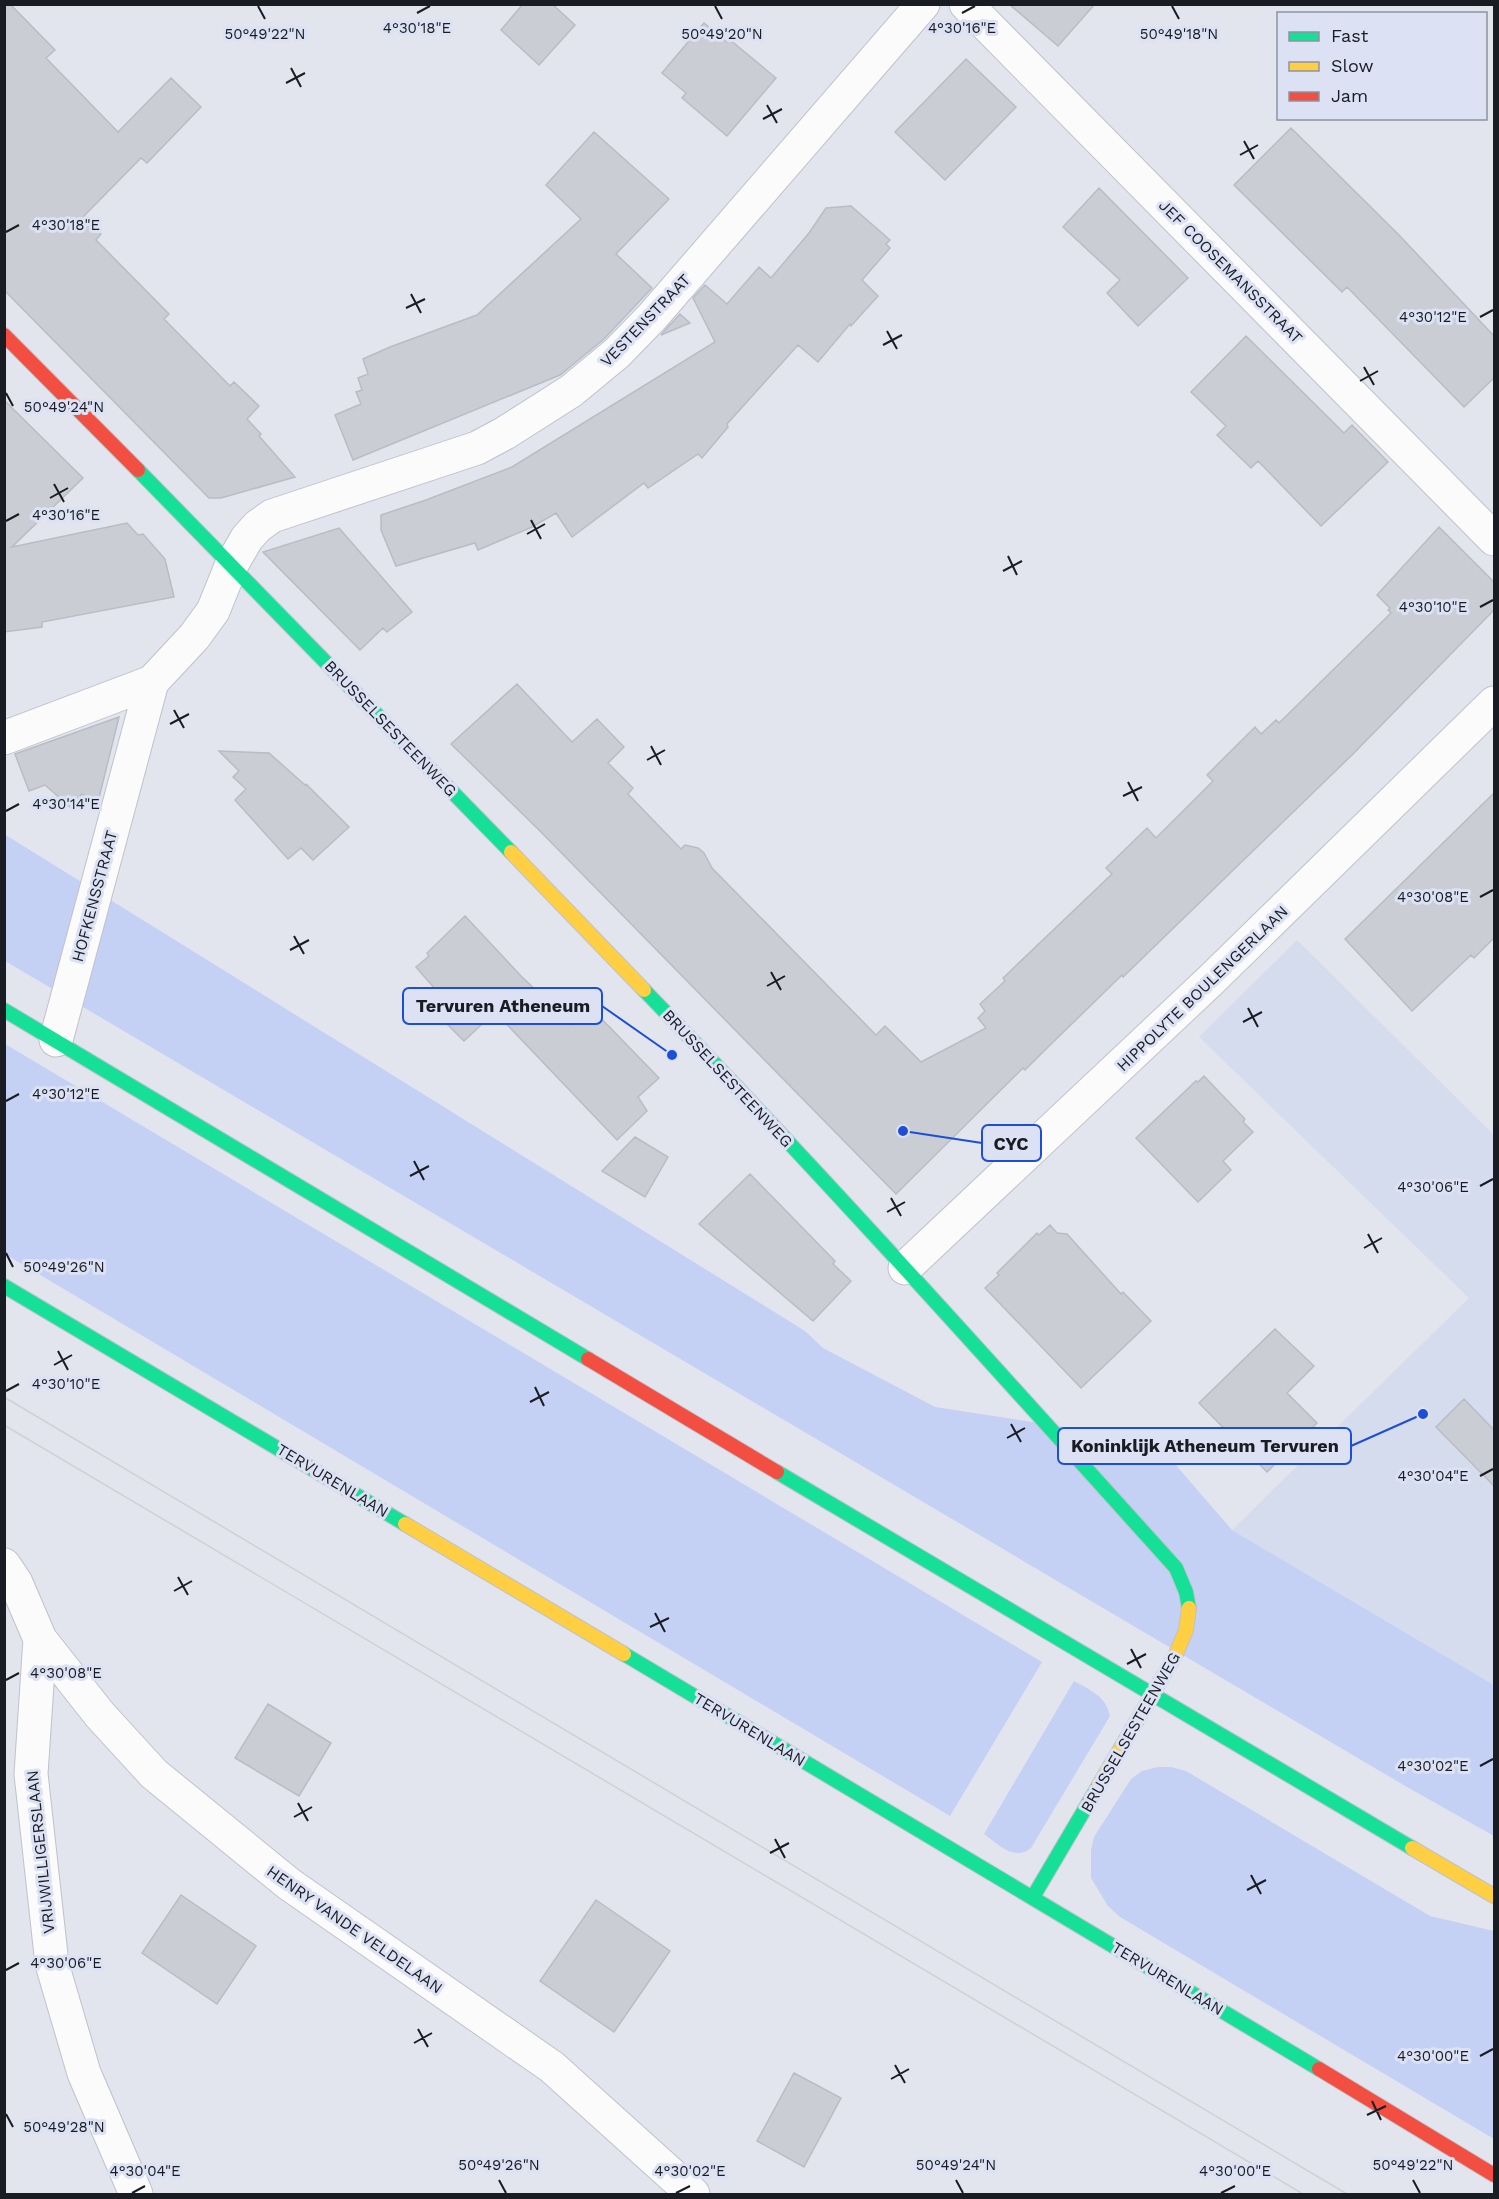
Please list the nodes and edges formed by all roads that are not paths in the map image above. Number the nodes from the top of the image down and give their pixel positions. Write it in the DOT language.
graph roads {
  1 [pos="923,4"];
  2 [pos="966,4"];
  3 [pos="4,335"];
  4 [pos="1494,538"];
  5 [pos="232,564"];
  6 [pos="152,682"];
  7 [pos="1494,703"];
  8 [pos="4,738"];
  9 [pos="4,1010"];
  10 [pos="56,1040"];
  11 [pos="905,1268"];
  12 [pos="4,1286"];
  13 [pos="4,1565"];
  14 [pos="40,1639"];
  15 [pos="1151,1695"];
  16 [pos="1494,1896"];
  17 [pos="1033,1897"];
  18 [pos="1494,2175"];
  19 [pos="136,2194"];
  20 [pos="693,2194"];
  1 -- 5 [label="street, VESTENSTRAAT"];
  2 -- 4 [label="street, JEF COOSEMANSSTRAAT"];
  3 -- 5 [label="main road, BRUSSELSESTEENWEG"];
  5 -- 6 [label="street, HOFKENSSTRAAT"];
  5 -- 11 [label="main road, BRUSSELSESTEENWEG"];
  6 -- 8 [label="street, HOFKENSSTRAAT"];
  6 -- 10 [label="street, HOFKENSSTRAAT"];
  7 -- 11 [label="street, HIPPOLYTE BOULENGERLAAN"];
  9 -- 10 [label="main road"];
  10 -- 15 [label="main road"];
  11 -- 15 [label="main road, BRUSSELSESTEENWEG"];
  12 -- 17 [label="main road, TERVURENLAAN"];
  13 -- 14 [label="street"];
  14 -- 19 [label="street, VRIJWILLIGERSLAAN"];
  14 -- 20 [label="street, HENRY VANDE VELDELAAN"];
  15 -- 16 [label="main road"];
  15 -- 17 [label="main road, BRUSSELSESTEENWEG"];
  17 -- 18 [label="main road, TERVURENLAAN"];
}
